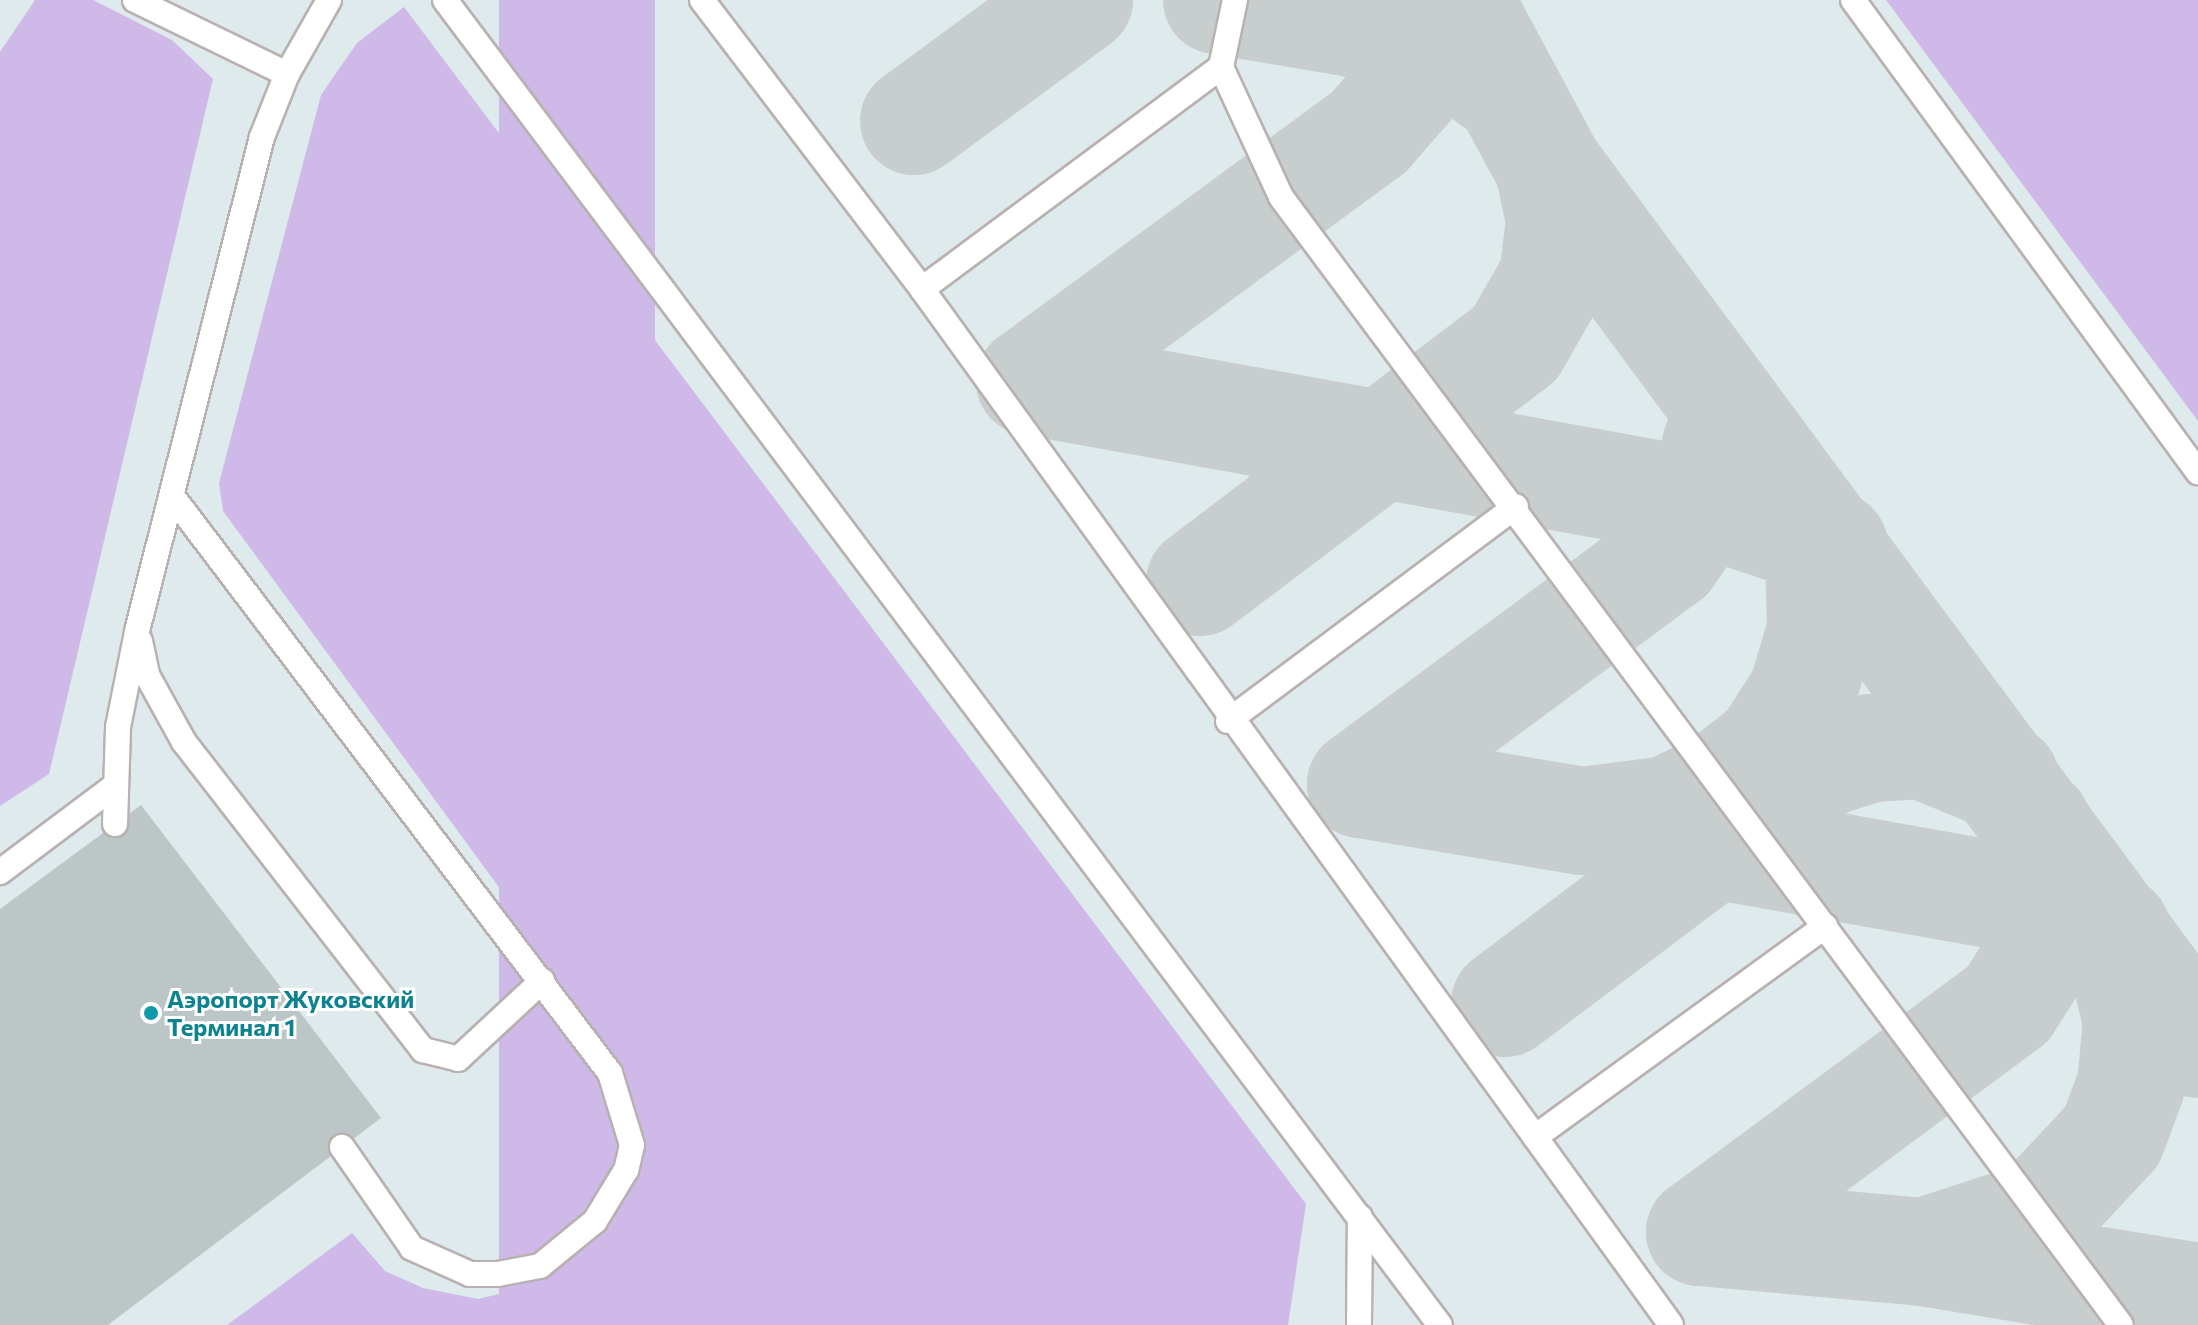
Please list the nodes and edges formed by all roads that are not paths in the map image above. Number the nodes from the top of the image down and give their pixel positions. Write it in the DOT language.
graph roads {
  1 [pos="135,0"];
  2 [pos="329,0"];
  3 [pos="445,0"];
  4 [pos="702,0"];
  5 [pos="1235,0"];
  6 [pos="1853,0"];
  7 [pos="1221,67"];
  8 [pos="287,74"];
  9 [pos="922,289"];
  10 [pos="2198,472"];
  11 [pos="172,496"];
  12 [pos="1516,506"];
  13 [pos="138,627"];
  14 [pos="1228,721"];
  15 [pos="112,788"];
  16 [pos="115,824"];
  17 [pos="0,872"];
  18 [pos="1825,926"];
  19 [pos="542,981"];
  20 [pos="1535,1137"];
  21 [pos="342,1147"];
  22 [pos="1360,1217"];
  23 [pos="1359,1325"];
  24 [pos="1440,1325"];
  25 [pos="1671,1325"];
  26 [pos="2121,1325"];
  1 -- 8 [label="lane"];
  2 -- 8 [label="lane"];
  3 -- 22 [label="lane"];
  4 -- 9 [label="lane"];
  5 -- 7 [label="lane"];
  6 -- 10 [label="lane"];
  7 -- 9 [label="lane"];
  7 -- 12 [label="lane"];
  8 -- 11 [label="lane"];
  9 -- 14 [label="lane"];
  11 -- 13 [label="lane"];
  11 -- 19 [label="lane"];
  12 -- 14 [label="lane"];
  12 -- 18 [label="lane"];
  13 -- 15 [label="lane"];
  13 -- 19 [label="lane"];
  14 -- 20 [label="lane"];
  15 -- 16 [label="lane"];
  15 -- 17 [label="lane"];
  18 -- 20 [label="lane"];
  18 -- 26 [label="lane"];
  19 -- 21 [label="lane"];
  20 -- 25 [label="lane"];
  22 -- 23 [label="lane"];
  22 -- 24 [label="lane"];
}
